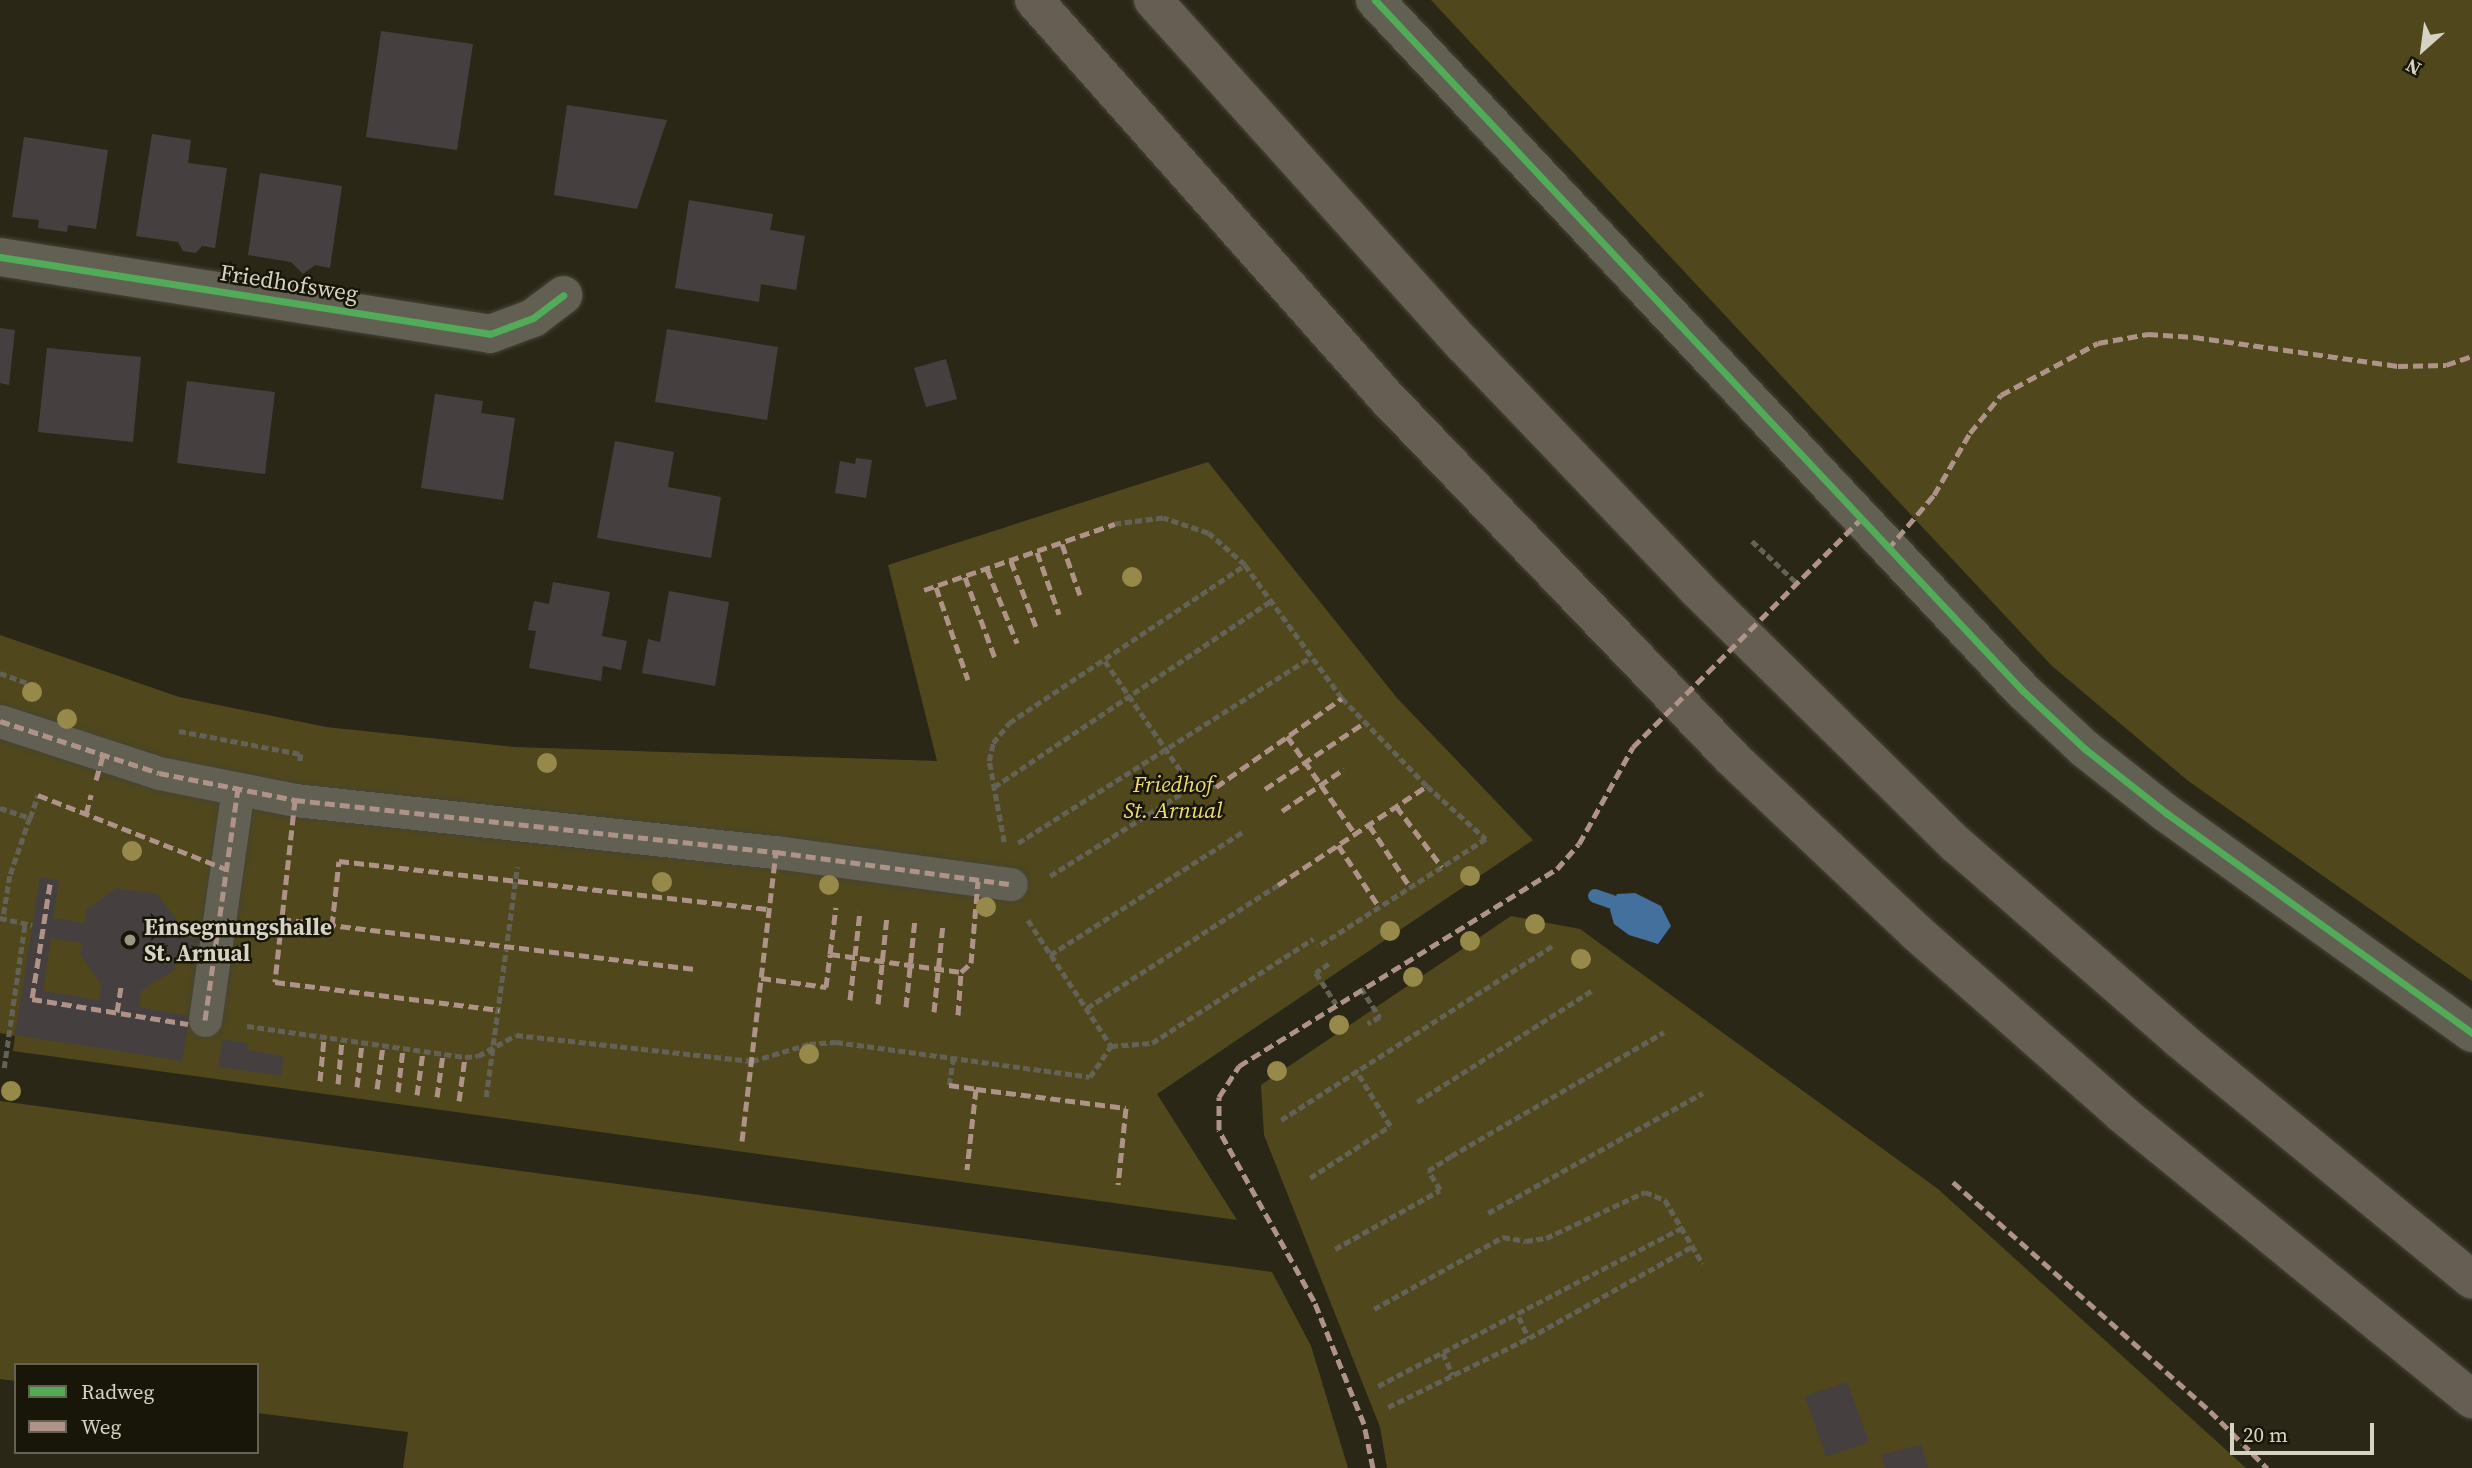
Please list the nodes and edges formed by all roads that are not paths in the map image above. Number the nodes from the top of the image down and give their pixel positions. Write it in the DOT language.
graph roads {
  1 [pos="1034,0"];
  2 [pos="1153,0"];
  3 [pos="1375,0"];
  4 [pos="0,257"];
  5 [pos="563,295"];
  6 [pos="0,721"];
  7 [pos="237,789"];
  8 [pos="1013,891"];
  9 [pos="205,1020"];
  10 [pos="2472,1033"];
  11 [pos="2472,1280"];
  12 [pos="2472,1399"];
  1 -- 12 [label="highway"];
  2 -- 11 [label="highway"];
  3 -- 10 [label="street"];
  4 -- 5 [label="street, Friedhofsweg"];
  6 -- 7 [label="street"];
  7 -- 8 [label="street"];
  7 -- 9 [label="street"];
}
